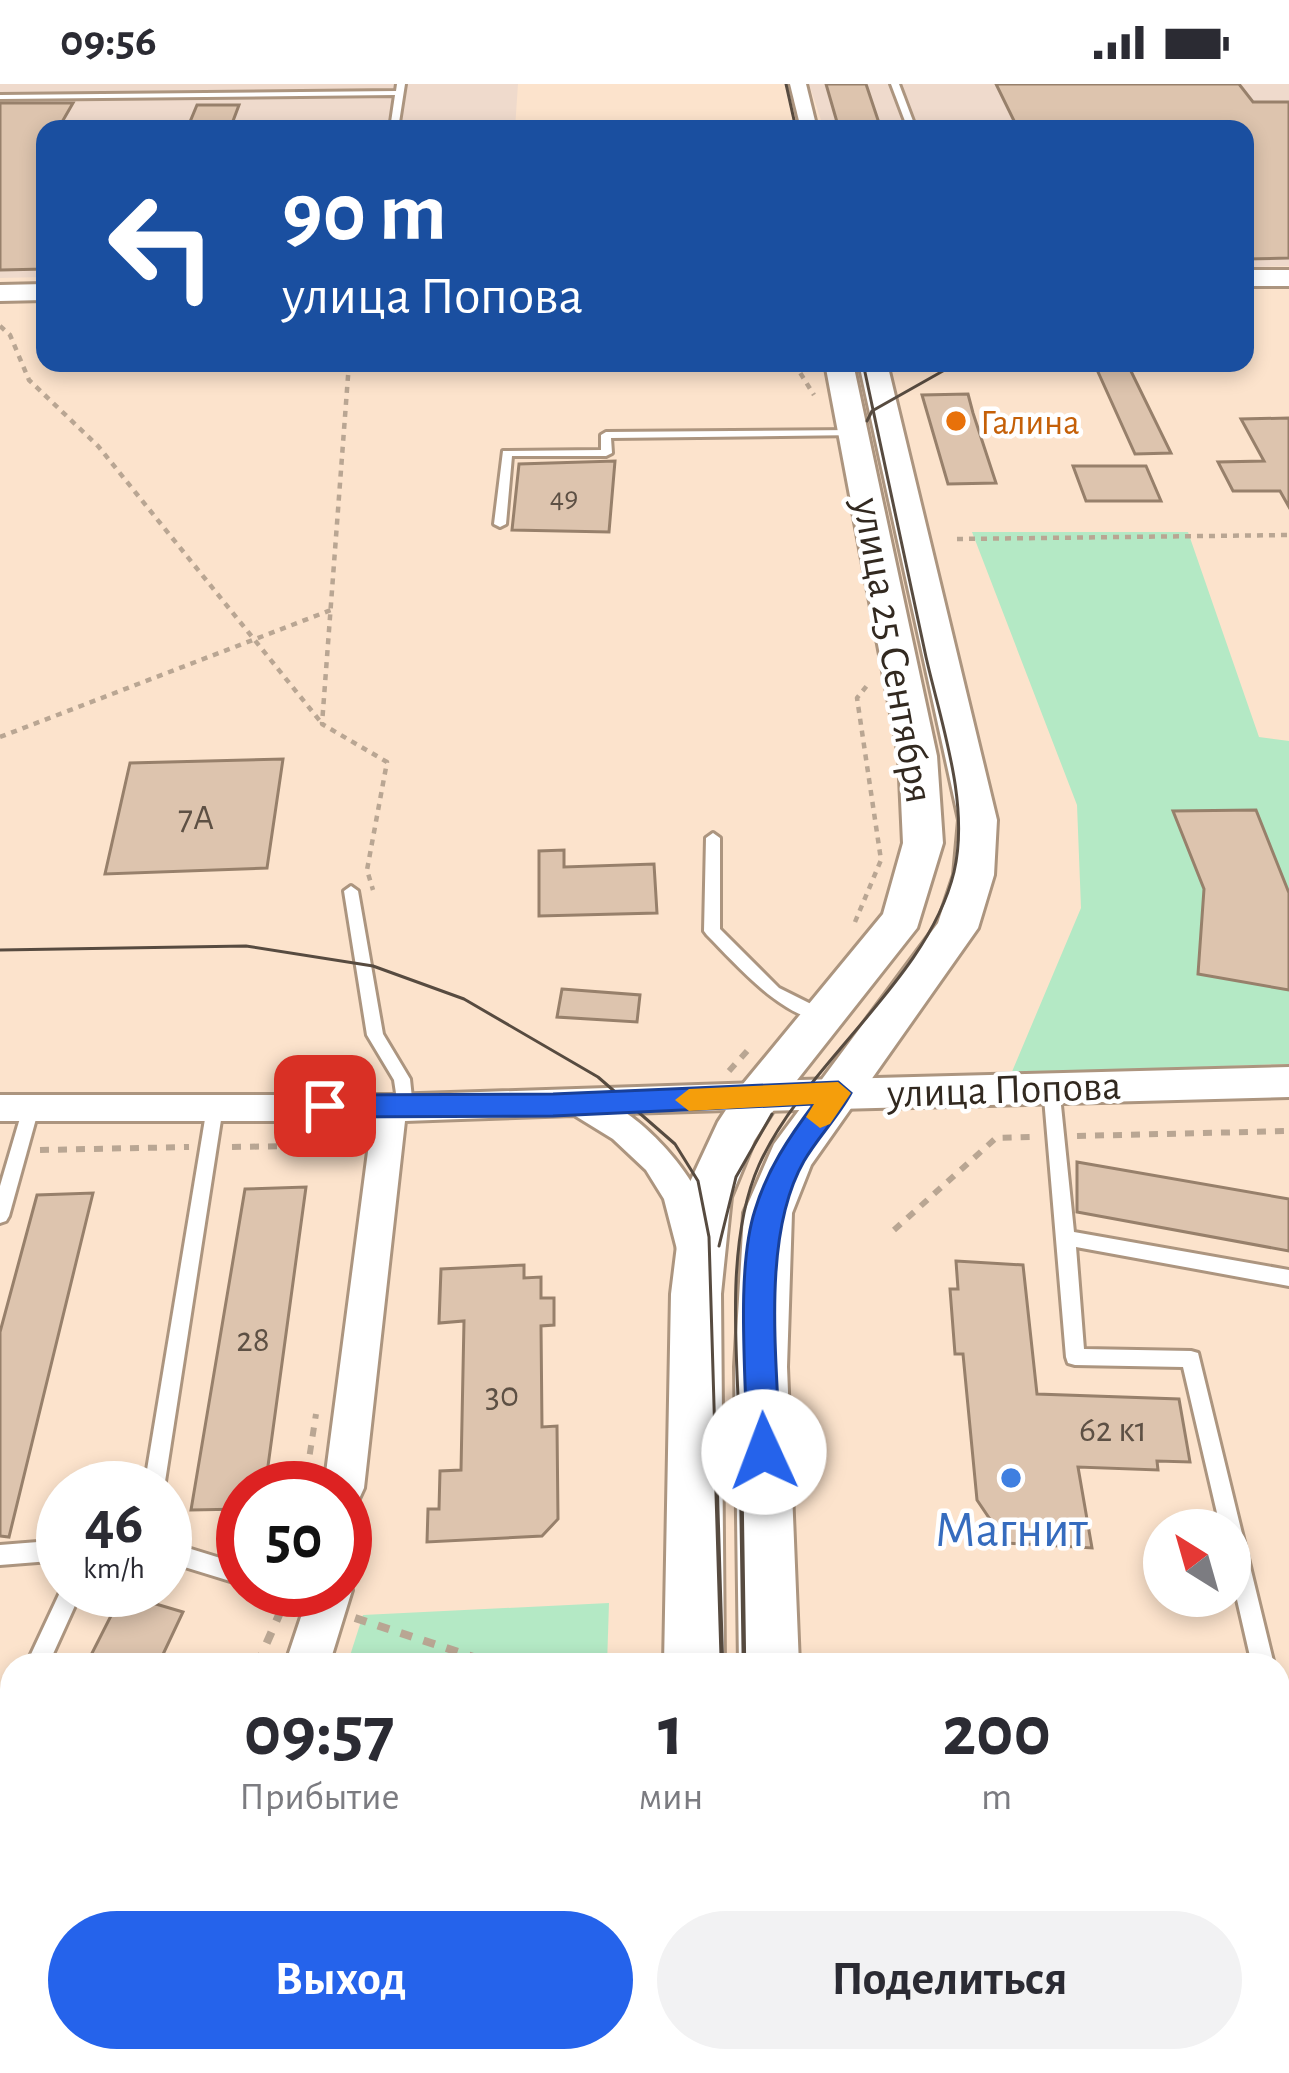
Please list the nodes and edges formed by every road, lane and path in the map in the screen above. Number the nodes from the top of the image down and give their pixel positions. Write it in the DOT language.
graph roads {
  1 [pos="139,84"];
  2 [pos="798,84"];
  3 [pos="895,84"];
  4 [pos="400,89"];
  5 [pos="0,97"];
  6 [pos="123,97"];
  7 [pos="395,120"];
  8 [pos="807,120"];
  9 [pos="909,120"];
  10 [pos="1254,278"];
  11 [pos="1289,278"];
  12 [pos="36,292"];
  13 [pos="0,293"];
  14 [pos="0,326"];
  15 [pos="800,372"];
  16 [pos="839,372"];
  17 [pos="875,372"];
  18 [pos="840,433"];
  19 [pos="500,524"];
  20 [pos="1289,535"];
  21 [pos="957,539"];
  22 [pos="332,610"];
  23 [pos="254,640"];
  24 [pos="872,678"];
  25 [pos="322,724"];
  26 [pos="0,737"];
  27 [pos="713,838"];
  28 [pos="351,891"];
  29 [pos="854,924"];
  30 [pos="809,1010"];
  31 [pos="1289,1082"];
  32 [pos="1051,1086"];
  33 [pos="740,1087"];
  34 [pos="838,1093"];
  35 [pos="582,1104"];
  36 [pos="215,1107"];
  37 [pos="15,1108"];
  38 [pos="398,1108"];
  39 [pos="355,1145"];
  40 [pos="209,1147"];
  41 [pos="19,1150"];
  42 [pos="0,1216"];
  43 [pos="1066,1238"];
  44 [pos="1289,1277"];
  45 [pos="695,1294"];
  46 [pos="158,1461"];
  47 [pos="348,1461"];
  48 [pos="36,1552"];
  49 [pos="0,1555"];
  50 [pos="372,1616"];
  51 [pos="59,1617"];
  52 [pos="278,1617"];
  53 [pos="324,1617"];
  54 [pos="43,1653"];
  55 [pos="262,1653"];
  56 [pos="312,1653"];
  57 [pos="467,1653"];
  58 [pos="694,1653"];
  59 [pos="769,1653"];
  60 [pos="1260,1653"];
  1 -- 6 [label="lane"];
  2 -- 8 [label="street"];
  3 -- 9 [label="lane"];
  4 -- 6 [label="lane"];
  4 -- 7 [label="lane"];
  5 -- 6 [label="lane"];
  10 -- 11 [label="main road"];
  12 -- 13 [label="main road"];
  14 -- 23 [label="path"];
  15 -- 18 [label="path"];
  16 -- 18 [label="main road, улица 25 Сентября"];
  17 -- 34 [label="main road"];
  18 -- 19 [label="lane"];
  18 -- 30 [label="main road, улица 25 Сентября"];
  20 -- 21 [label="path"];
  22 -- 23 [label="path"];
  23 -- 25 [label="path"];
  23 -- 26 [label="path"];
  24 -- 29 [label="path"];
  27 -- 30 [label="lane"];
  28 -- 38 [label="lane"];
  30 -- 33 [label="main road, улица 25 Сентября"];
  30 -- 33 [label="path"];
  31 -- 32 [label="street, улица Попова"];
  32 -- 34 [label="street, улица Попова"];
  32 -- 43 [label="lane"];
  33 -- 34 [label="street, улица Попова"];
  33 -- 35 [label="street, улица Попова"];
  33 -- 45 [label="main road, улица 25 Сентября"];
  34 -- 59 [label="main road"];
  35 -- 38 [label="street, улица Попова"];
  35 -- 45 [label="street"];
  36 -- 37 [label="street, улица Попова"];
  36 -- 38 [label="street, улица Попова"];
  36 -- 40 [label="lane"];
  37 -- 41 [label="lane"];
  38 -- 47 [label="street"];
  39 -- 40 [label="path"];
  40 -- 41 [label="path"];
  40 -- 46 [label="lane"];
  41 -- 42 [label="lane"];
  43 -- 44 [label="lane"];
  43 -- 60 [label="lane"];
  45 -- 58 [label="main road, улица 25 Сентября"];
  48 -- 49 [label="lane"];
  50 -- 57 [label="path"];
  51 -- 54 [label="lane"];
  52 -- 55 [label="path"];
  53 -- 56 [label="street"];
}
